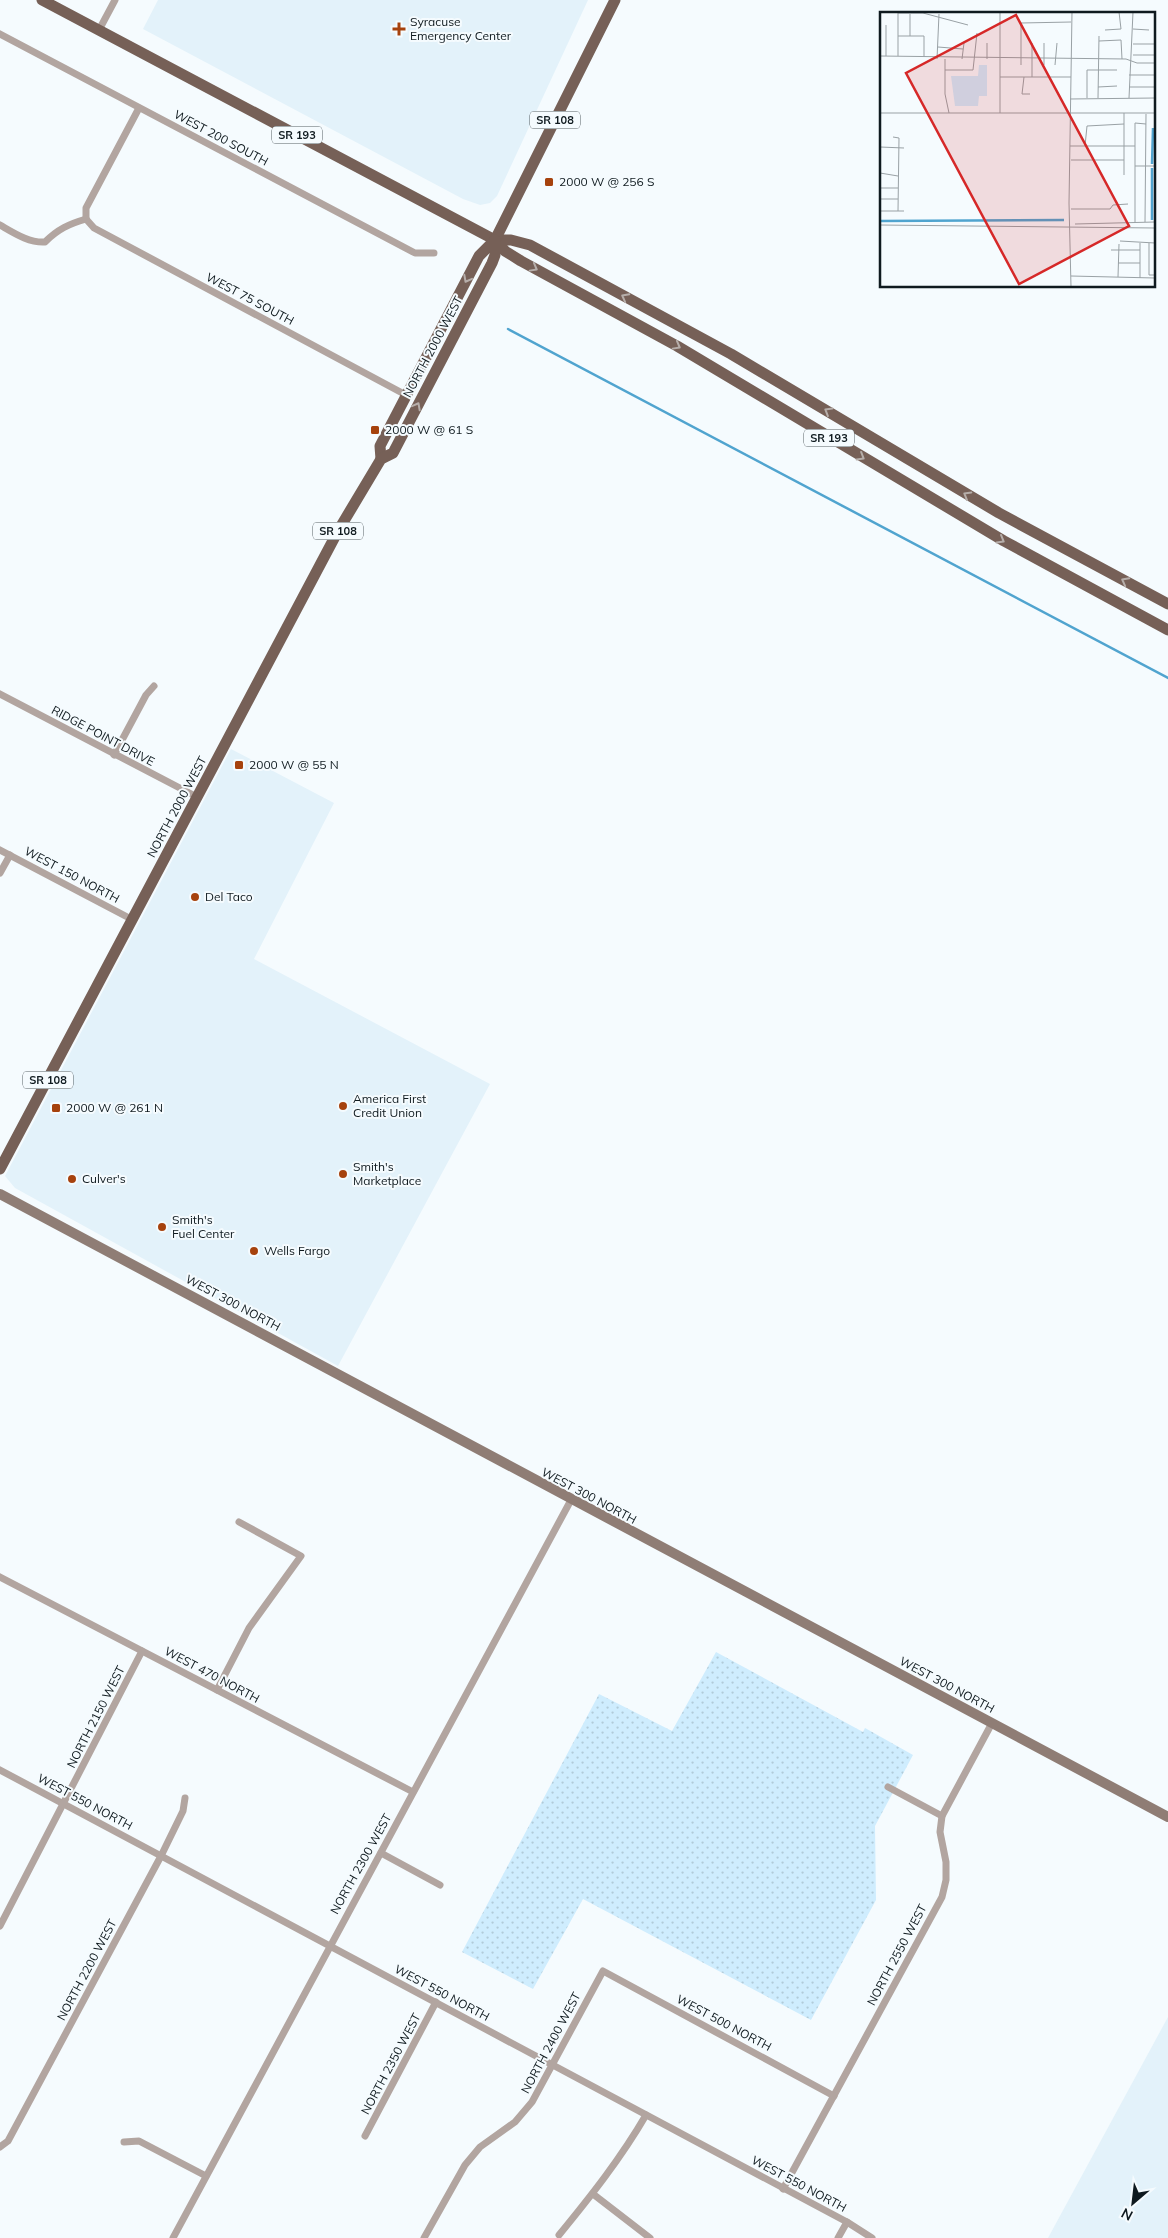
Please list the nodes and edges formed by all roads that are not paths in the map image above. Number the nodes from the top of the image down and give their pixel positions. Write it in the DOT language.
graph roads {
  1 [pos="42,0"];
  2 [pos="114,0"];
  3 [pos="615,0"];
  4 [pos="99,30"];
  5 [pos="0,34"];
  6 [pos="139,108"];
  7 [pos="86,219"];
  8 [pos="0,225"];
  9 [pos="495,240"];
  10 [pos="434,253"];
  11 [pos="406,395"];
  12 [pos="381,460"];
  13 [pos="1168,604"];
  14 [pos="1168,630"];
  15 [pos="154,686"];
  16 [pos="0,694"];
  17 [pos="114,755"];
  18 [pos="197,797"];
  19 [pos="0,850"];
  20 [pos="10,855"];
  21 [pos="0,873"];
  22 [pos="133,920"];
  23 [pos="0,1169"];
  24 [pos="0,1194"];
  25 [pos="571,1500"];
  26 [pos="240,1522"];
  27 [pos="0,1577"];
  28 [pos="142,1651"];
  29 [pos="217,1690"];
  30 [pos="992,1723"];
  31 [pos="0,1770"];
  32 [pos="888,1787"];
  33 [pos="413,1792"];
  34 [pos="186,1798"];
  35 [pos="64,1803"];
  36 [pos="942,1816"];
  37 [pos="1168,1817"];
  38 [pos="381,1853"];
  39 [pos="161,1856"];
  40 [pos="440,1885"];
  41 [pos="0,1926"];
  42 [pos="329,1945"];
  43 [pos="603,1971"];
  44 [pos="436,2002"];
  45 [pos="553,2064"];
  46 [pos="834,2096"];
  47 [pos="646,2115"];
  48 [pos="365,2136"];
  49 [pos="124,2142"];
  50 [pos="0,2147"];
  51 [pos="206,2176"];
  52 [pos="783,2189"];
  53 [pos="593,2194"];
  54 [pos="847,2222"];
  55 [pos="559,2235"];
  56 [pos="173,2238"];
  57 [pos="424,2238"];
  58 [pos="650,2238"];
  59 [pos="838,2238"];
  60 [pos="872,2238"];
  1 -- 4 [label="main road, SR 193"];
  2 -- 4 [label="street"];
  3 -- 9 [label="main road, NORTH 2000 WEST / SR 108"];
  4 -- 9 [label="main road, SR 193"];
  5 -- 6 [label="street, WEST 200 SOUTH"];
  6 -- 7 [label="street"];
  6 -- 10 [label="street, WEST 200 SOUTH"];
  7 -- 8 [label="street"];
  7 -- 11 [label="street, WEST 75 SOUTH"];
  9 -- 11 [label="main road, NORTH 2000 WEST / SR 108, one-way"];
  12 -- 9 [label="main road, NORTH 2000 WEST / SR 108, one-way"];
  13 -- 9 [label="main road, SR 193, one-way"];
  9 -- 14 [label="main road, SR 193, one-way"];
  11 -- 12 [label="main road, NORTH 2000 WEST / SR 108"];
  12 -- 18 [label="main road, NORTH 2000 WEST / SR 108"];
  15 -- 17 [label="street"];
  16 -- 17 [label="street, RIDGE POINT DRIVE"];
  17 -- 18 [label="street, RIDGE POINT DRIVE"];
  18 -- 22 [label="main road, NORTH 2000 WEST / SR 108"];
  19 -- 20 [label="street, WEST 150 NORTH"];
  20 -- 21 [label="street"];
  20 -- 22 [label="street, WEST 150 NORTH"];
  22 -- 23 [label="main road, NORTH 2000 WEST / SR 108"];
  24 -- 25 [label="main road, WEST 300 NORTH"];
  25 -- 30 [label="main road, WEST 300 NORTH"];
  25 -- 33 [label="street, NORTH 2300 WEST"];
  26 -- 29 [label="street"];
  27 -- 28 [label="street, WEST 470 NORTH"];
  28 -- 29 [label="street, WEST 470 NORTH"];
  28 -- 35 [label="street, NORTH 2150 WEST"];
  29 -- 33 [label="street, WEST 470 NORTH"];
  30 -- 36 [label="street, NORTH 2550 WEST"];
  30 -- 37 [label="main road, WEST 300 NORTH"];
  31 -- 35 [label="street, WEST 550 NORTH"];
  32 -- 36 [label="street"];
  33 -- 38 [label="street, NORTH 2300 WEST"];
  34 -- 39 [label="street, NORTH 2200 WEST"];
  35 -- 39 [label="street, WEST 550 NORTH"];
  35 -- 41 [label="street, NORTH 2150 WEST"];
  36 -- 46 [label="street, NORTH 2550 WEST"];
  38 -- 40 [label="street"];
  38 -- 42 [label="street, NORTH 2300 WEST"];
  39 -- 42 [label="street, WEST 550 NORTH"];
  39 -- 50 [label="street, NORTH 2200 WEST"];
  42 -- 44 [label="street, WEST 550 NORTH"];
  42 -- 51 [label="street, NORTH 2300 WEST"];
  43 -- 45 [label="street, NORTH 2400 WEST"];
  43 -- 46 [label="street, WEST 500 NORTH"];
  44 -- 45 [label="street, WEST 550 NORTH"];
  44 -- 48 [label="street, NORTH 2350 WEST"];
  45 -- 47 [label="street, WEST 550 NORTH"];
  45 -- 57 [label="street, NORTH 2400 WEST"];
  46 -- 52 [label="street, NORTH 2550 WEST"];
  47 -- 52 [label="street, WEST 550 NORTH"];
  47 -- 53 [label="street"];
  49 -- 51 [label="street"];
  51 -- 56 [label="street, NORTH 2300 WEST"];
  52 -- 54 [label="street, WEST 550 NORTH"];
  53 -- 55 [label="street"];
  53 -- 58 [label="street"];
  54 -- 59 [label="street"];
  54 -- 60 [label="street, WEST 550 NORTH"];
}
